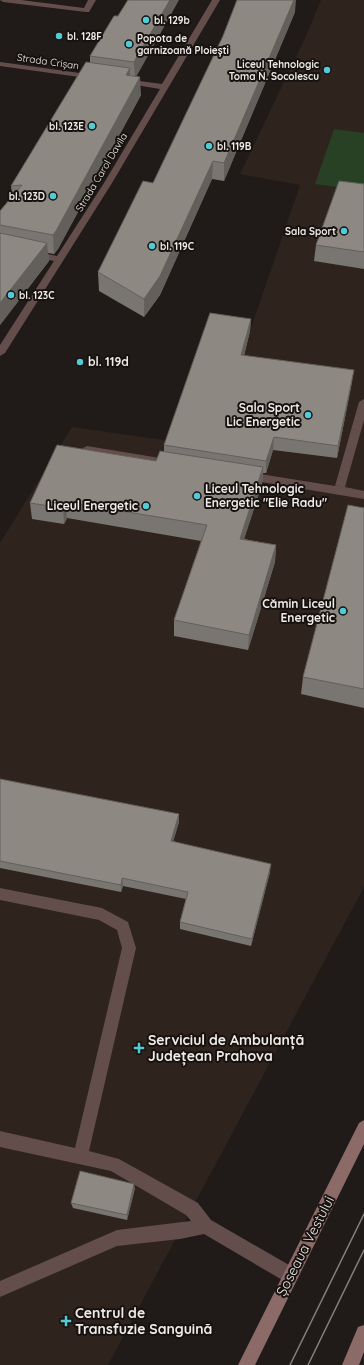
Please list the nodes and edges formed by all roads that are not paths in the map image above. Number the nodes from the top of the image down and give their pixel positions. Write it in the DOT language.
graph roads {
  1 [pos="3,0"];
  2 [pos="92,0"];
  3 [pos="216,0"];
  4 [pos="0,64"];
  5 [pos="165,87"];
  6 [pos="0,248"];
  7 [pos="60,258"];
  8 [pos="0,353"];
  9 [pos="364,402"];
  10 [pos="87,450"];
  11 [pos="182,465"];
  12 [pos="237,474"];
  13 [pos="339,490"];
  14 [pos="364,495"];
  15 [pos="0,894"];
  16 [pos="363,1134"];
  17 [pos="0,1139"];
  18 [pos="80,1157"];
  19 [pos="205,1226"];
  20 [pos="290,1275"];
  21 [pos="0,1289"];
  22 [pos="364,1333"];
  23 [pos="246,1365"];
  24 [pos="350,1365"];
  1 -- 2 [label="street"];
  3 -- 5 [label="street, Strada Carol Davila"];
  4 -- 5 [label="street, Strada Crișan"];
  5 -- 7 [label="street, Strada Carol Davila"];
  6 -- 7 [label="street"];
  7 -- 8 [label="street, Strada Carol Davila"];
  9 -- 13 [label="street"];
  10 -- 11 [label="street"];
  12 -- 13 [label="street"];
  13 -- 14 [label="street"];
  15 -- 18 [label="street"];
  16 -- 20 [label="main road, Șoseaua Vestului"];
  17 -- 18 [label="street"];
  18 -- 19 [label="street"];
  19 -- 20 [label="street"];
  19 -- 21 [label="street"];
  20 -- 23 [label="main road, Șoseaua Vestului"];
  22 -- 24 [label="main road"];
}
